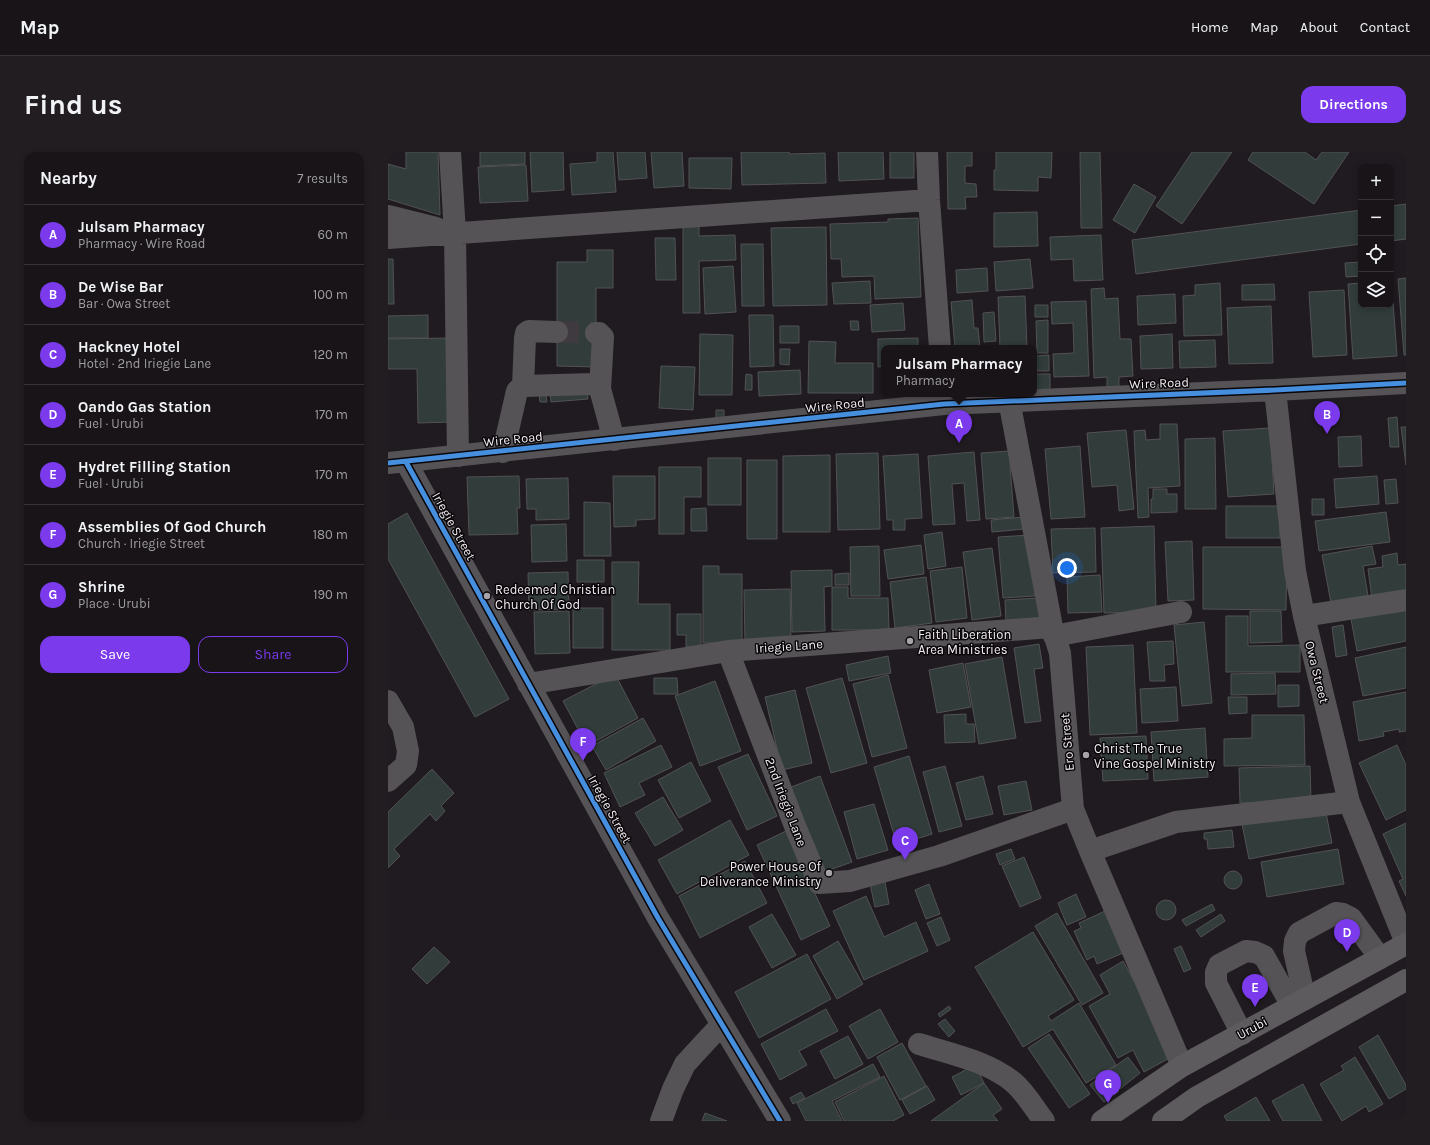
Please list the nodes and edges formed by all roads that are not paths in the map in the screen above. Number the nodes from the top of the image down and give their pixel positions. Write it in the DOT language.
graph roads {
  1 [pos="450,152"];
  2 [pos="927,152"];
  3 [pos="929,200"];
  4 [pos="388,216"];
  5 [pos="455,233"];
  6 [pos="388,238"];
  7 [pos="557,332"];
  8 [pos="596,333"];
  9 [pos="940,345"];
  10 [pos="1406,383"];
  11 [pos="523,386"];
  12 [pos="600,389"];
  13 [pos="1275,390"];
  14 [pos="943,399"];
  15 [pos="1009,400"];
  16 [pos="614,440"];
  17 [pos="503,452"];
  18 [pos="458,456"];
  19 [pos="397,463"];
  20 [pos="1406,600"];
  21 [pos="1181,612"];
  22 [pos="1304,616"];
  23 [pos="1053,632"];
  24 [pos="728,651"];
  25 [pos="528,684"];
  26 [pos="388,702"];
  27 [pos="388,781"];
  28 [pos="1349,802"];
  29 [pos="1073,809"];
  30 [pos="1090,851"];
  31 [pos="1406,943"];
  32 [pos="1380,958"];
  33 [pos="1406,980"];
  34 [pos="1299,1003"];
  35 [pos="721,1025"];
  36 [pos="1242,1034"];
  37 [pos="919,1044"];
  38 [pos="1182,1066"];
  39 [pos="662,1121"];
  40 [pos="780,1121"];
  41 [pos="1044,1121"];
  42 [pos="1102,1121"];
  43 [pos="1163,1121"];
  1 -- 5 [label="street"];
  2 -- 3 [label="street"];
  3 -- 5 [label="street"];
  3 -- 9 [label="street"];
  4 -- 5 [label="street"];
  5 -- 6 [label="street"];
  5 -- 18 [label="street"];
  7 -- 11 [label="street"];
  8 -- 12 [label="street"];
  10 -- 13 [label="street, Wire Road"];
  11 -- 12 [label="street"];
  11 -- 17 [label="street"];
  12 -- 16 [label="street"];
  13 -- 15 [label="street, Wire Road"];
  13 -- 22 [label="street, Owa Street"];
  14 -- 15 [label="street, Wire Road"];
  14 -- 16 [label="street, Wire Road"];
  15 -- 23 [label="street, Ero Street"];
  16 -- 17 [label="street, Wire Road"];
  17 -- 18 [label="street, Wire Road"];
  18 -- 19 [label="street, Wire Road"];
  19 -- 25 [label="street, Iriegie Street"];
  20 -- 22 [label="street"];
  21 -- 23 [label="street, Iriegie Lane"];
  22 -- 28 [label="street, Owa Street"];
  23 -- 24 [label="street, Iriegie Lane"];
  23 -- 29 [label="street, Ero Street"];
  24 -- 25 [label="street, Iriegie Lane"];
  24 -- 29 [label="street, 2nd Iriegie Lane"];
  25 -- 35 [label="street, Iriegie Street"];
  26 -- 27 [label="street"];
  28 -- 30 [label="street"];
  28 -- 31 [label="street, Owa Street"];
  29 -- 30 [label="street, Ero Street"];
  30 -- 38 [label="street, Ero Street"];
  31 -- 32 [label="highway, Urubi"];
  32 -- 34 [label="highway, Urubi"];
  32 -- 34 [label="street"];
  33 -- 43 [label="highway"];
  34 -- 36 [label="highway, Urubi"];
  34 -- 36 [label="street"];
  35 -- 39 [label="street"];
  35 -- 40 [label="street, Iriegie Street"];
  36 -- 38 [label="highway, Urubi"];
  37 -- 41 [label="street"];
  38 -- 42 [label="highway, Urubi"];
}
